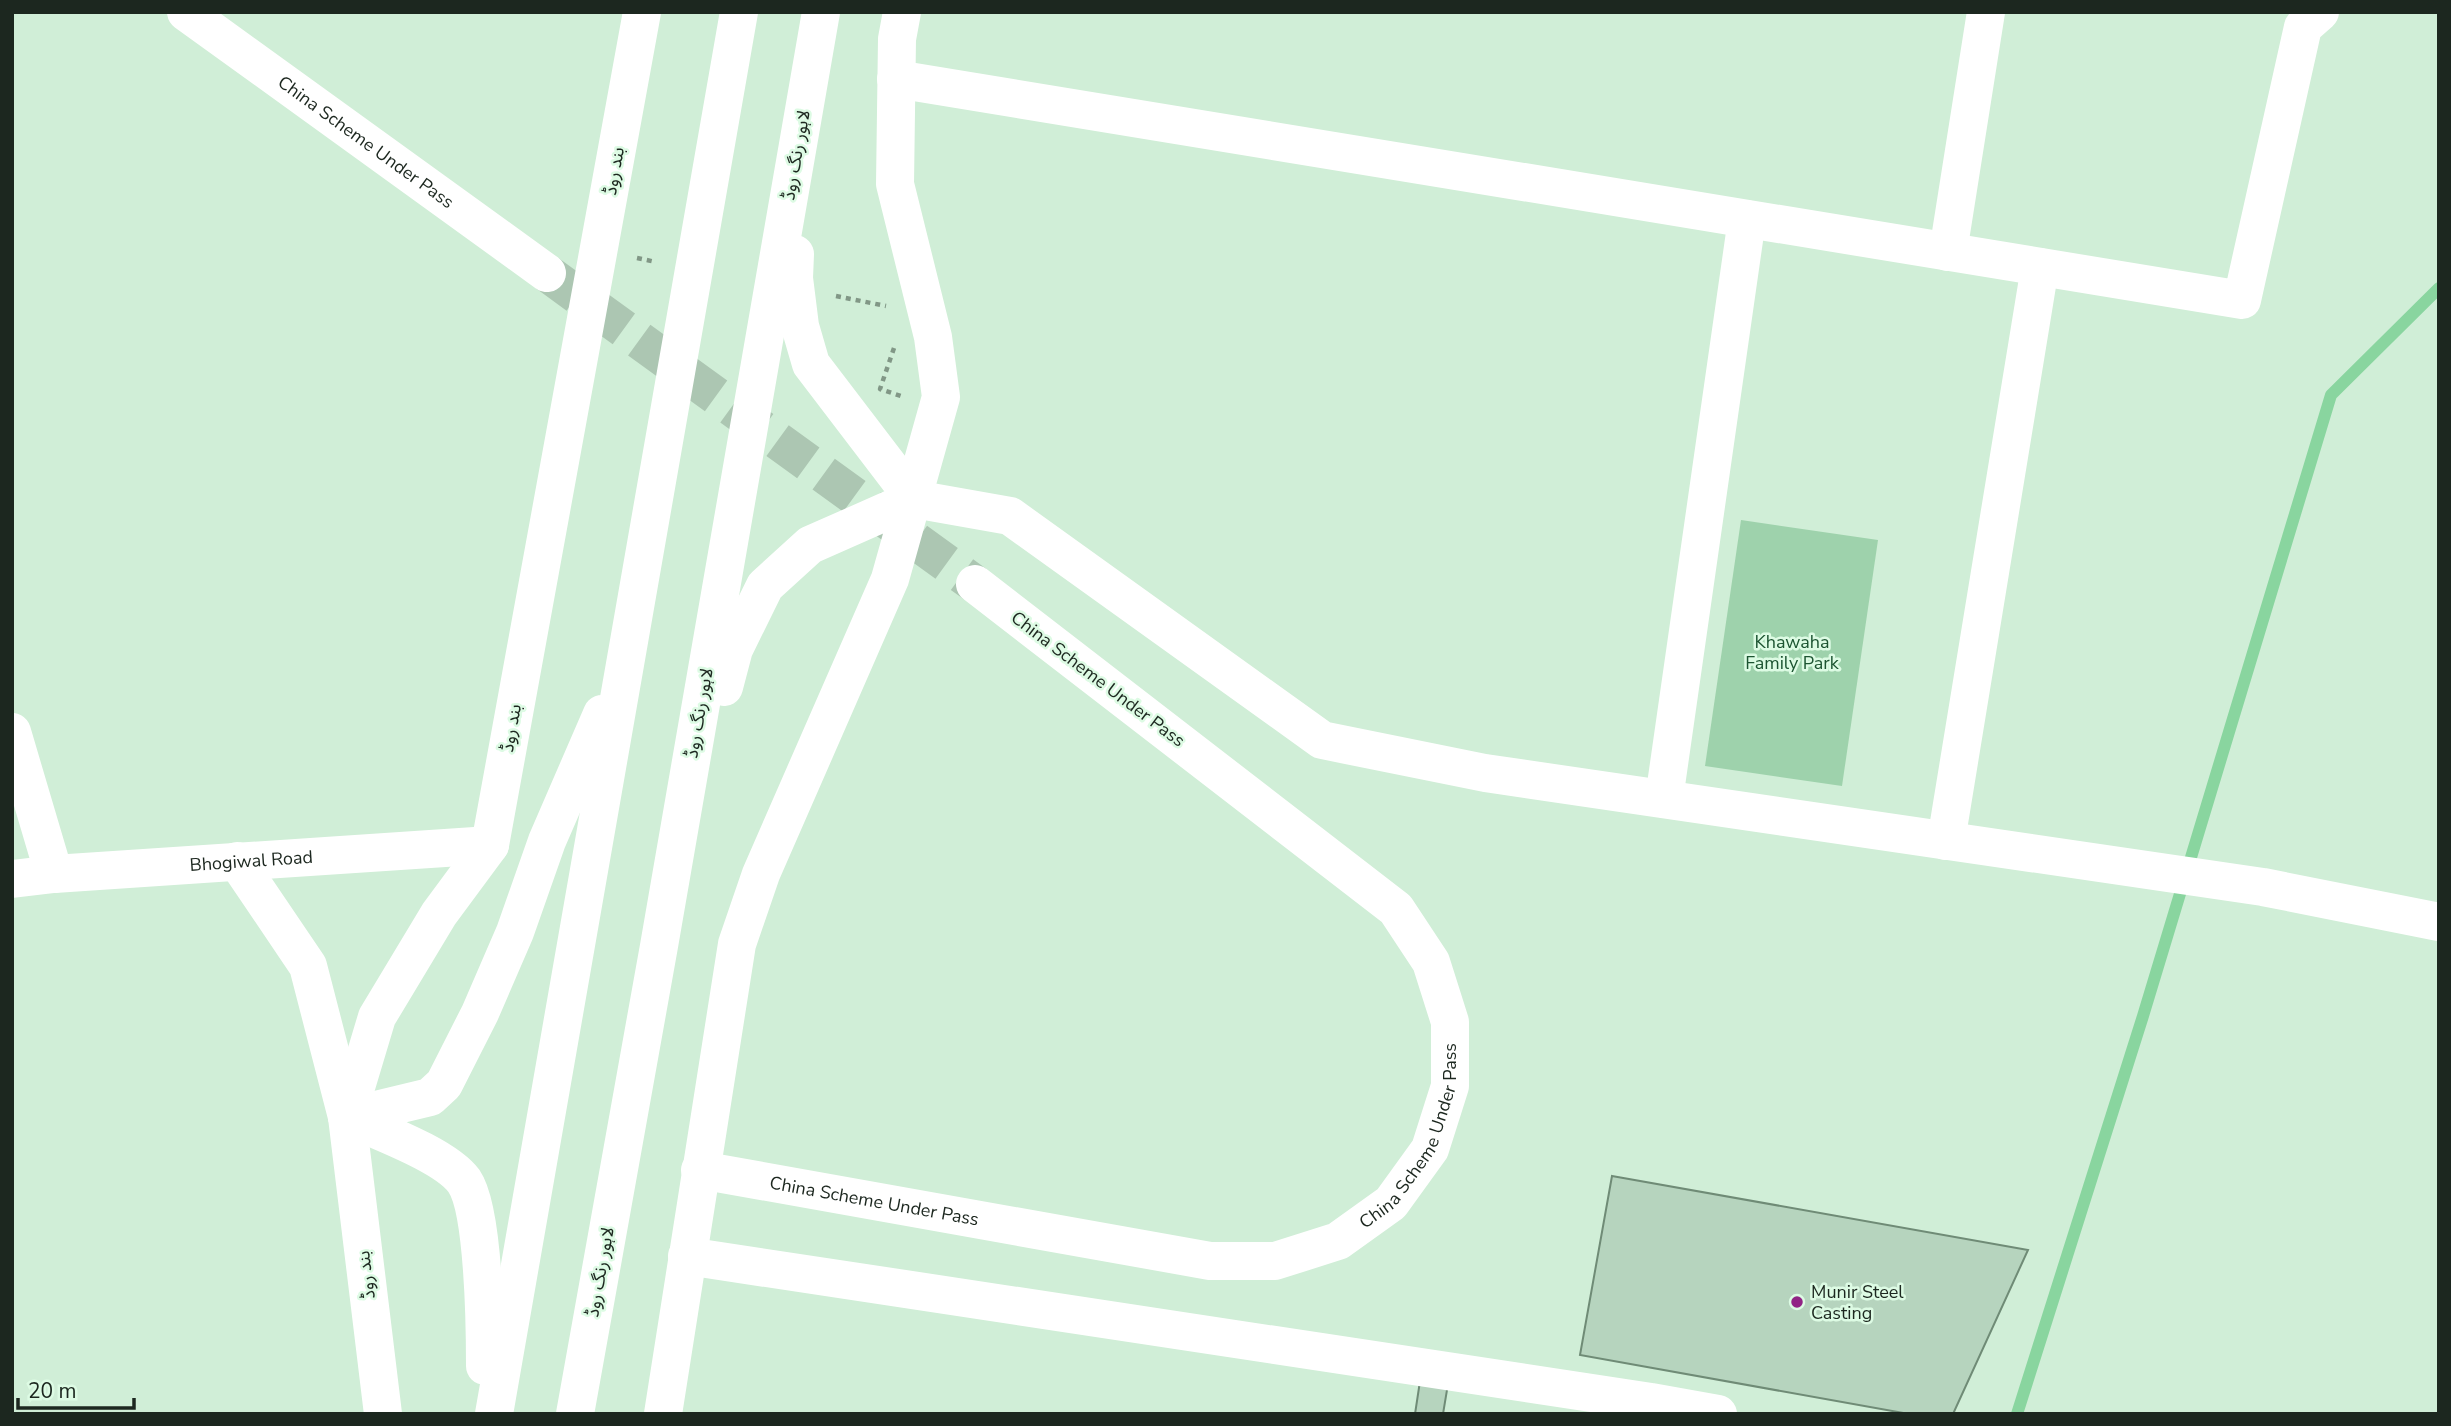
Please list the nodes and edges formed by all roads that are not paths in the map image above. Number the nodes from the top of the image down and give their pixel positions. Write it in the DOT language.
graph roads {
  1 [pos="186,12"];
  2 [pos="642,12"];
  3 [pos="739,12"];
  4 [pos="821,12"];
  5 [pos="902,12"];
  6 [pos="1986,12"];
  7 [pos="2320,12"];
  8 [pos="896,79"];
  9 [pos="807,95"];
  10 [pos="1746,219"];
  11 [pos="1948,252"];
  12 [pos="2040,267"];
  13 [pos="547,273"];
  14 [pos="914,499"];
  15 [pos="975,584"];
  16 [pos="628,655"];
  17 [pos="12,732"];
  18 [pos="1664,799"];
  19 [pos="1946,841"];
  20 [pos="490,845"];
  21 [pos="237,861"];
  22 [pos="54,874"];
  23 [pos="12,879"];
  24 [pos="2439,922"];
  25 [pos="659,946"];
  26 [pos="347,1117"];
  27 [pos="700,1170"];
  28 [pos="687,1256"];
  29 [pos="383,1414"];
  30 [pos="485,1414"];
  31 [pos="494,1414"];
  32 [pos="575,1414"];
  33 [pos="663,1414"];
  34 [pos="1718,1414"];
  1 -- 13 [label="main road, China Scheme Under Pass"];
  2 -- 20 [label="main road, بند روڈ"];
  3 -- 16 [label="main road"];
  4 -- 9 [label="main road, لاہور رنگ روڈ"];
  5 -- 8 [label="main road"];
  6 -- 11 [label="main road"];
  7 -- 12 [label="main road"];
  8 -- 10 [label="main road"];
  8 -- 14 [label="main road"];
  9 -- 14 [label="main road"];
  9 -- 25 [label="main road, لاہور رنگ روڈ"];
  10 -- 11 [label="main road"];
  10 -- 18 [label="main road"];
  11 -- 12 [label="main road"];
  12 -- 19 [label="main road"];
  14 -- 18 [label="main road"];
  14 -- 25 [label="main road"];
  14 -- 27 [label="main road"];
  15 -- 27 [label="main road, China Scheme Under Pass"];
  16 -- 26 [label="main road"];
  16 -- 31 [label="main road"];
  17 -- 22 [label="main road"];
  18 -- 19 [label="main road"];
  19 -- 24 [label="main road"];
  20 -- 21 [label="main road, Bhogiwal Road"];
  20 -- 26 [label="main road, بند روڈ"];
  21 -- 22 [label="main road, Bhogiwal Road"];
  21 -- 26 [label="main road"];
  22 -- 23 [label="main road, Bhogiwal Road"];
  25 -- 32 [label="main road, لاہور رنگ روڈ"];
  26 -- 29 [label="main road, بند روڈ"];
  26 -- 30 [label="main road"];
  27 -- 28 [label="main road"];
  28 -- 33 [label="main road"];
  28 -- 34 [label="main road"];
}
